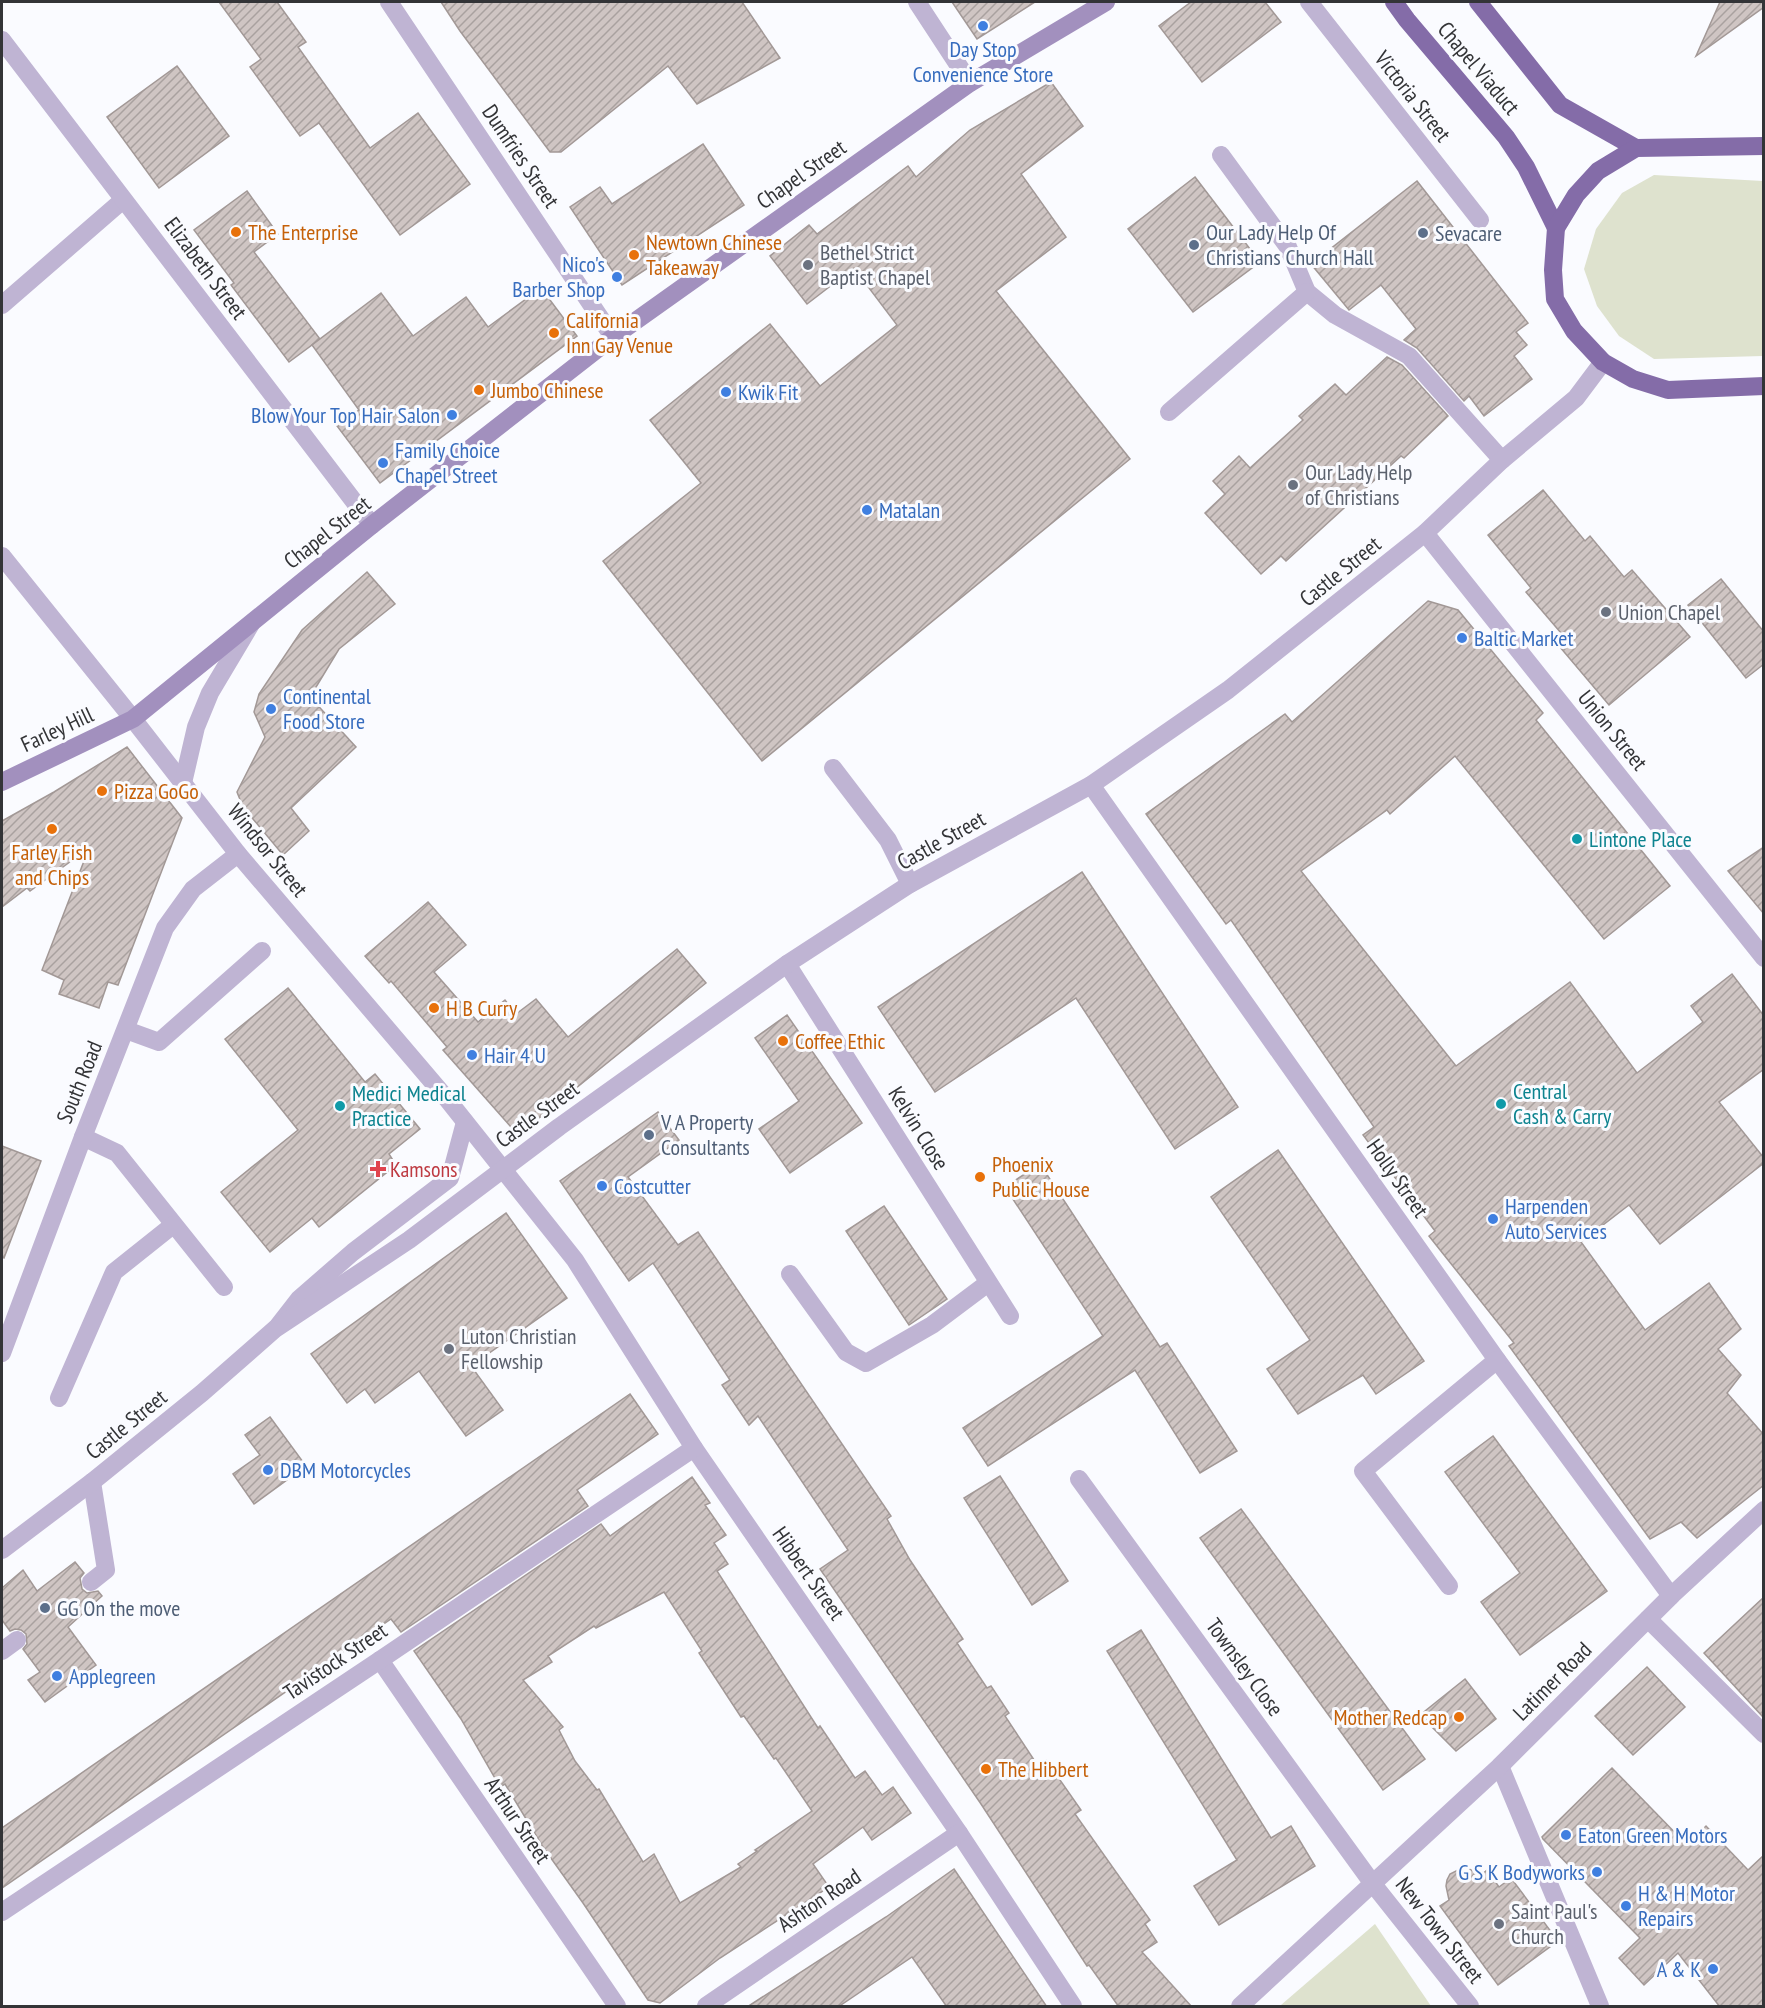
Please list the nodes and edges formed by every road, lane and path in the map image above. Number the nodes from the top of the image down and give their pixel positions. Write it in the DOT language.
graph roads {
  1 [pos="389,2"];
  2 [pos="917,2"];
  3 [pos="1106,2"];
  4 [pos="1309,2"];
  5 [pos="1394,2"];
  6 [pos="1478,2"];
  7 [pos="2,40"];
  8 [pos="970,83"];
  9 [pos="1764,146"];
  10 [pos="1636,148"];
  11 [pos="1221,156"];
  12 [pos="123,200"];
  13 [pos="1480,220"];
  14 [pos="1556,228"];
  15 [pos="1307,292"];
  16 [pos="2,305"];
  17 [pos="613,337"];
  18 [pos="1603,362"];
  19 [pos="1764,386"];
  20 [pos="1169,412"];
  21 [pos="1502,460"];
  22 [pos="372,525"];
  23 [pos="1425,533"];
  24 [pos="2,556"];
  25 [pos="252,622"];
  26 [pos="133,719"];
  27 [pos="833,768"];
  28 [pos="2,782"];
  29 [pos="183,783"];
  30 [pos="1091,785"];
  31 [pos="238,854"];
  32 [pos="910,884"];
  33 [pos="262,951"];
  34 [pos="1764,958"];
  35 [pos="787,964"];
  36 [pos="126,1030"];
  37 [pos="465,1122"];
  38 [pos="83,1137"];
  39 [pos="502,1169"];
  40 [pos="173,1225"];
  41 [pos="790,1274"];
  42 [pos="988,1283"];
  43 [pos="224,1287"];
  44 [pos="1010,1316"];
  45 [pos="275,1329"];
  46 [pos="2,1353"];
  47 [pos="1497,1360"];
  48 [pos="59,1398"];
  49 [pos="694,1448"];
  50 [pos="1079,1479"];
  51 [pos="92,1482"];
  52 [pos="1764,1510"];
  53 [pos="2,1550"];
  54 [pos="91,1582"];
  55 [pos="1449,1586"];
  56 [pos="1671,1596"];
  57 [pos="1648,1619"];
  58 [pos="16,1640"];
  59 [pos="2,1651"];
  60 [pos="380,1660"];
  61 [pos="1764,1734"];
  62 [pos="1500,1766"];
  63 [pos="959,1833"];
  64 [pos="1373,1884"];
  65 [pos="2,1912"];
  66 [pos="617,2007"];
  67 [pos="706,2007"];
  68 [pos="1073,2007"];
  69 [pos="1240,2007"];
  70 [pos="1470,2007"];
  71 [pos="1600,2007"];
  1 -- 17 [label="street, Dumfries Street"];
  2 -- 8 [label="street"];
  3 -- 8 [label="main road, Chapel Street"];
  4 -- 13 [label="street, Victoria Street"];
  5 -- 14 [label="highway, Chapel Viaduct"];
  6 -- 10 [label="highway, Chapel Viaduct"];
  7 -- 12 [label="street, Elizabeth Street"];
  8 -- 17 [label="main road, Chapel Street"];
  9 -- 10 [label="highway"];
  10 -- 14 [label="highway"];
  11 -- 15 [label="street"];
  12 -- 16 [label="street"];
  12 -- 22 [label="street, Elizabeth Street"];
  14 -- 18 [label="highway"];
  15 -- 20 [label="street"];
  15 -- 21 [label="street"];
  17 -- 22 [label="main road, Chapel Street"];
  18 -- 19 [label="highway"];
  18 -- 21 [label="street, Castle Street"];
  21 -- 23 [label="street, Castle Street"];
  22 -- 25 [label="main road, Chapel Street"];
  23 -- 30 [label="street, Castle Street"];
  23 -- 34 [label="street, Union Street"];
  24 -- 26 [label="street, Windsor Street"];
  25 -- 26 [label="main road, Chapel Street"];
  25 -- 29 [label="street, Chapel Street"];
  26 -- 28 [label="main road, Farley Hill"];
  26 -- 29 [label="street, Windsor Street"];
  27 -- 32 [label="street"];
  29 -- 31 [label="street, Windsor Street"];
  30 -- 32 [label="street, Castle Street"];
  30 -- 47 [label="street, Holly Street"];
  31 -- 36 [label="street, South Road"];
  31 -- 37 [label="street, Windsor Street"];
  32 -- 35 [label="street, Castle Street"];
  33 -- 36 [label="street"];
  35 -- 39 [label="street, Castle Street"];
  35 -- 42 [label="street, Kelvin Close"];
  36 -- 38 [label="street, South Road"];
  37 -- 39 [label="street, Windsor Street"];
  37 -- 45 [label="street, Castle Street"];
  38 -- 40 [label="street"];
  38 -- 46 [label="street, South Road"];
  39 -- 45 [label="street, Castle Street"];
  39 -- 49 [label="street, Hibbert Street"];
  40 -- 43 [label="street"];
  40 -- 48 [label="street"];
  41 -- 42 [label="street"];
  42 -- 44 [label="street, Kelvin Close"];
  45 -- 51 [label="street, Castle Street"];
  47 -- 55 [label="street"];
  47 -- 56 [label="street, Holly Street"];
  49 -- 60 [label="street, Tavistock Street"];
  49 -- 63 [label="street, Hibbert Street"];
  50 -- 64 [label="street, Townsley Close"];
  51 -- 53 [label="street, Castle Street"];
  51 -- 54 [label="street"];
  52 -- 56 [label="street, Latimer Road"];
  56 -- 57 [label="street, Latimer Road"];
  57 -- 61 [label="street"];
  57 -- 62 [label="street, Latimer Road"];
  58 -- 59 [label="street"];
  60 -- 65 [label="street, Tavistock Street"];
  60 -- 66 [label="street, Arthur Street"];
  62 -- 64 [label="street, Latimer Road"];
  62 -- 71 [label="street"];
  63 -- 67 [label="street, Ashton Road"];
  63 -- 68 [label="street, Hibbert Street"];
  64 -- 69 [label="street, Latimer Road"];
  64 -- 70 [label="street, New Town Street"];
}
